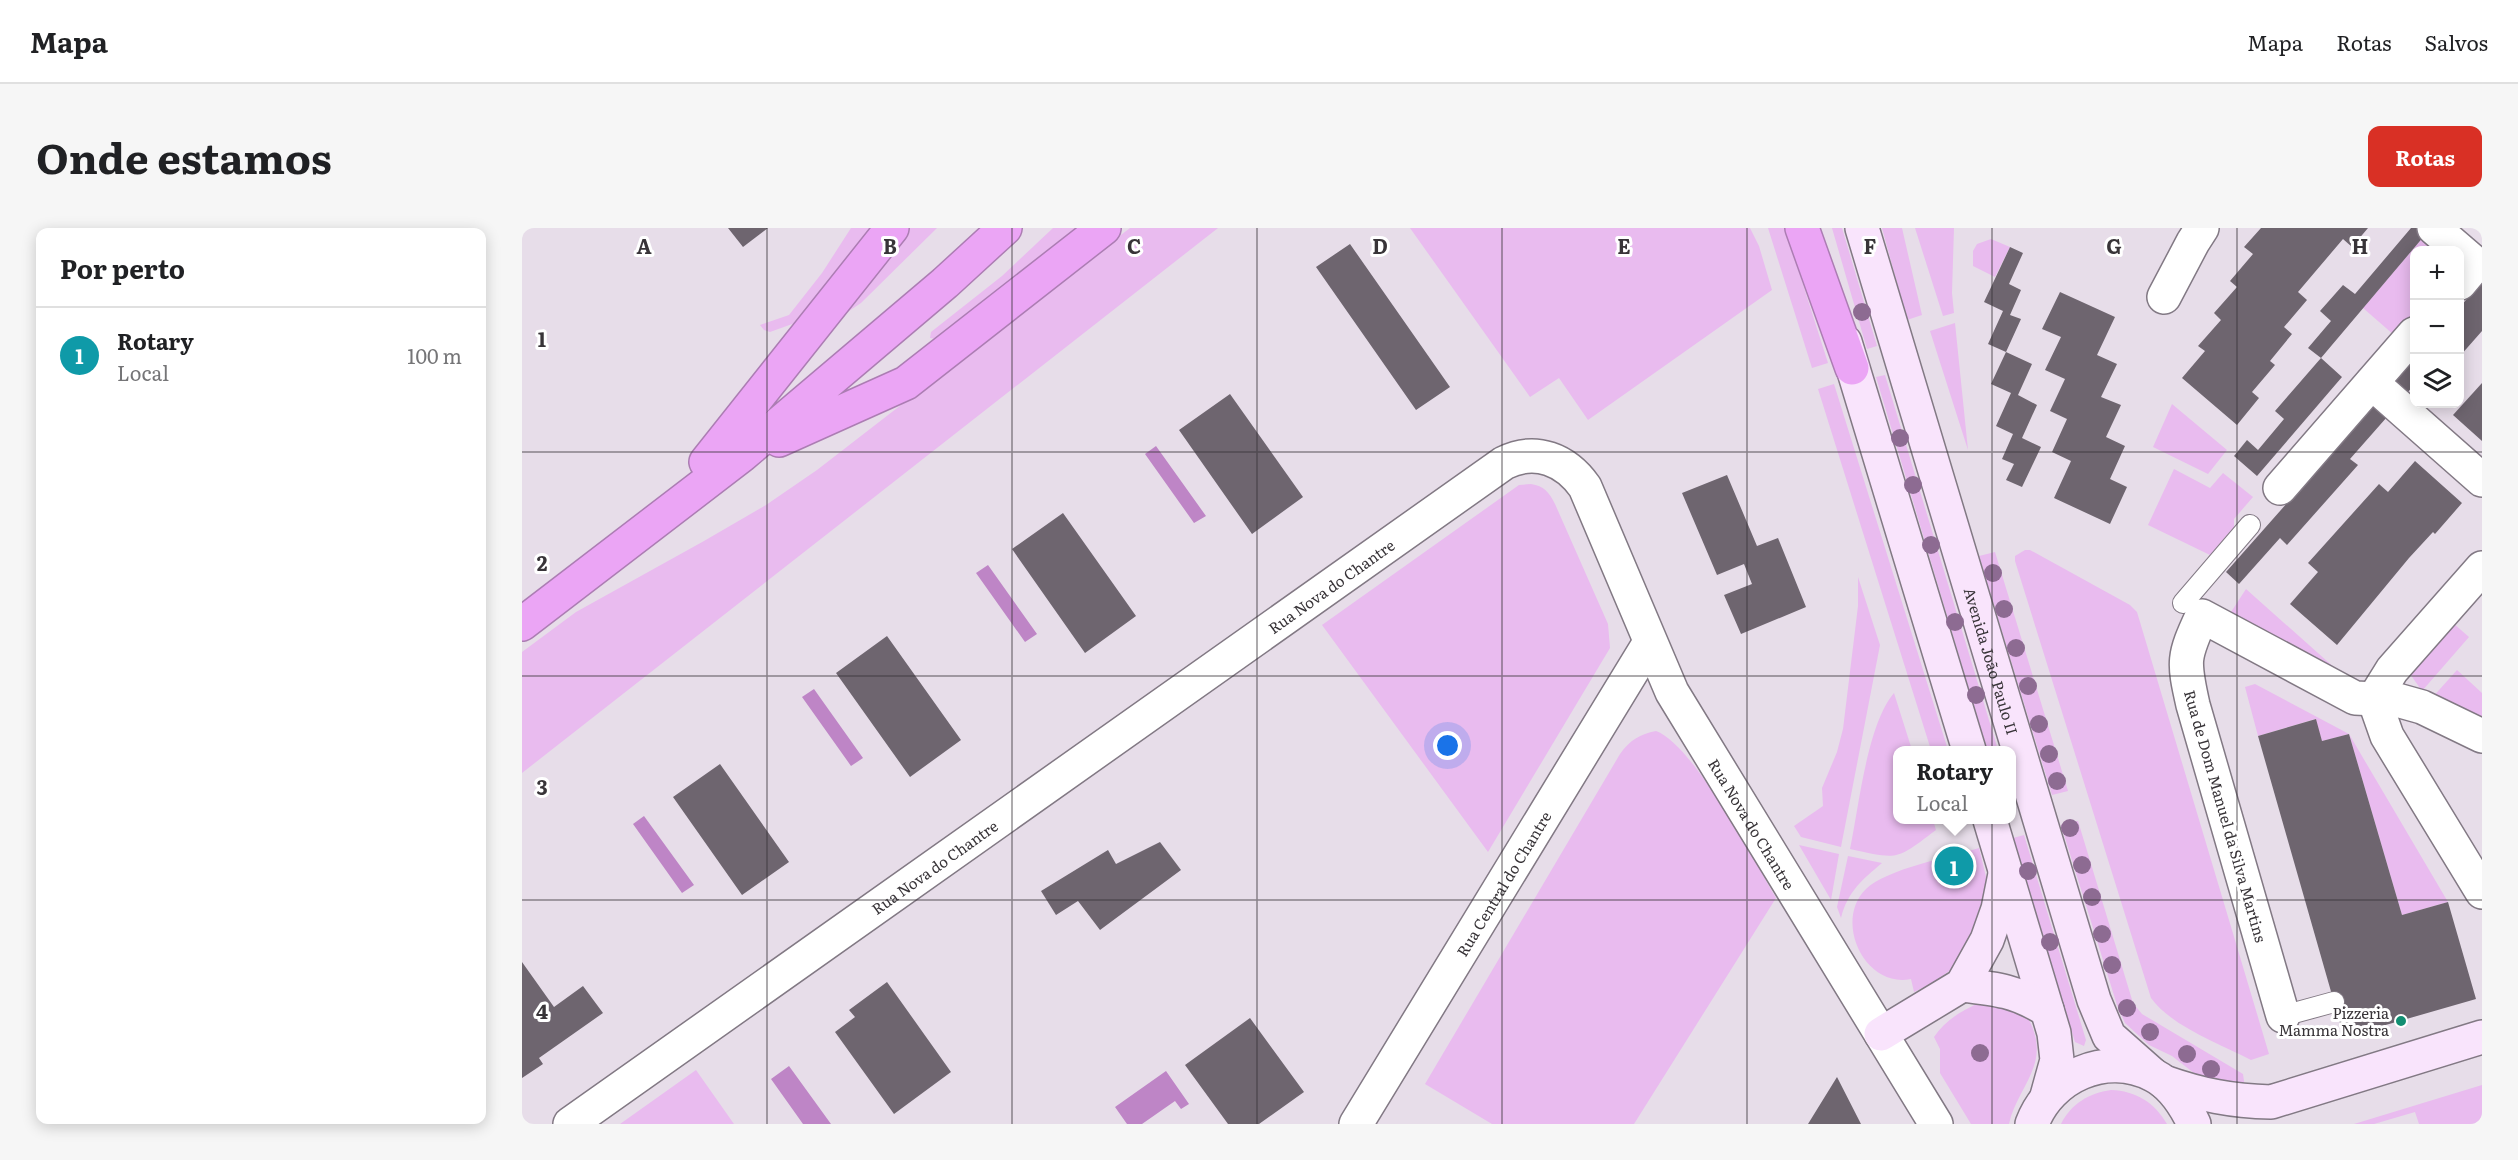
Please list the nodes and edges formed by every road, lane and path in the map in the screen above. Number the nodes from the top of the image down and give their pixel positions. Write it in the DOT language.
graph roads {
  1 [pos="892,228"];
  2 [pos="979,228"];
  3 [pos="1005,228"];
  4 [pos="1104,228"];
  5 [pos="1802,228"];
  6 [pos="1812,228"];
  7 [pos="1862,228"];
  8 [pos="2202,228"];
  9 [pos="2434,228"];
  10 [pos="2455,246"];
  11 [pos="2464,254"];
  12 [pos="2464,278"];
  13 [pos="2164,297"];
  14 [pos="2410,340"];
  15 [pos="1852,368"];
  16 [pos="2372,383"];
  17 [pos="741,456"];
  18 [pos="706,462"];
  19 [pos="2482,480"];
  20 [pos="2280,488"];
  21 [pos="2250,525"];
  22 [pos="2482,568"];
  23 [pos="522,601"];
  24 [pos="2192,610"];
  25 [pos="522,624"];
  26 [pos="1650,642"];
  27 [pos="2374,699"];
  28 [pos="2482,736"];
  29 [pos="1968,746"];
  30 [pos="1991,824"];
  31 [pos="2005,872"];
  32 [pos="2482,892"];
  33 [pos="1962,985"];
  34 [pos="2334,1002"];
  35 [pos="2047,1010"];
  36 [pos="2283,1016"];
  37 [pos="1881,1034"];
  38 [pos="2482,1037"];
  39 [pos="2158,1078"];
  40 [pos="2271,1102"];
  41 [pos="2040,1110"];
  42 [pos="570,1124"];
  43 [pos="1356,1124"];
  44 [pos="1936,1124"];
  45 [pos="2194,1124"];
  46 [pos="2247,1124"];
  1 -- 18 [label="highway"];
  2 -- 18 [label="highway"];
  3 -- 17 [label="highway"];
  4 -- 17 [label="highway"];
  5 -- 15 [label="highway"];
  6 -- 15 [label="main road"];
  7 -- 39 [label="main road, Avenida João Paulo II"];
  8 -- 13 [label="street"];
  9 -- 10 [label="street"];
  11 -- 12 [label="street"];
  14 -- 16 [label="street"];
  15 -- 29 [label="main road"];
  16 -- 19 [label="street"];
  16 -- 20 [label="street"];
  17 -- 25 [label="highway"];
  18 -- 23 [label="highway"];
  21 -- 24 [label="lane"];
  22 -- 27 [label="street"];
  24 -- 27 [label="street"];
  24 -- 36 [label="street, Rua de Dom Manuel da Silva Martins"];
  26 -- 37 [label="street, Rua Nova do Chantre"];
  26 -- 42 [label="street, Rua Nova do Chantre"];
  26 -- 43 [label="street, Rua Central do Chantre"];
  27 -- 28 [label="street"];
  27 -- 32 [label="street"];
  30 -- 31 [label="main road"];
  31 -- 33 [label="main road"];
  31 -- 35 [label="main road"];
  33 -- 35 [label="main road"];
  33 -- 37 [label="main road"];
  34 -- 36 [label="lane"];
  35 -- 41 [label="main road"];
  37 -- 44 [label="street, Rua Nova do Chantre"];
  38 -- 40 [label="main road"];
  39 -- 40 [label="main road"];
  39 -- 41 [label="main road"];
  39 -- 45 [label="main road, Avenida João Paulo II"];
  40 -- 46 [label="main road"];
}
